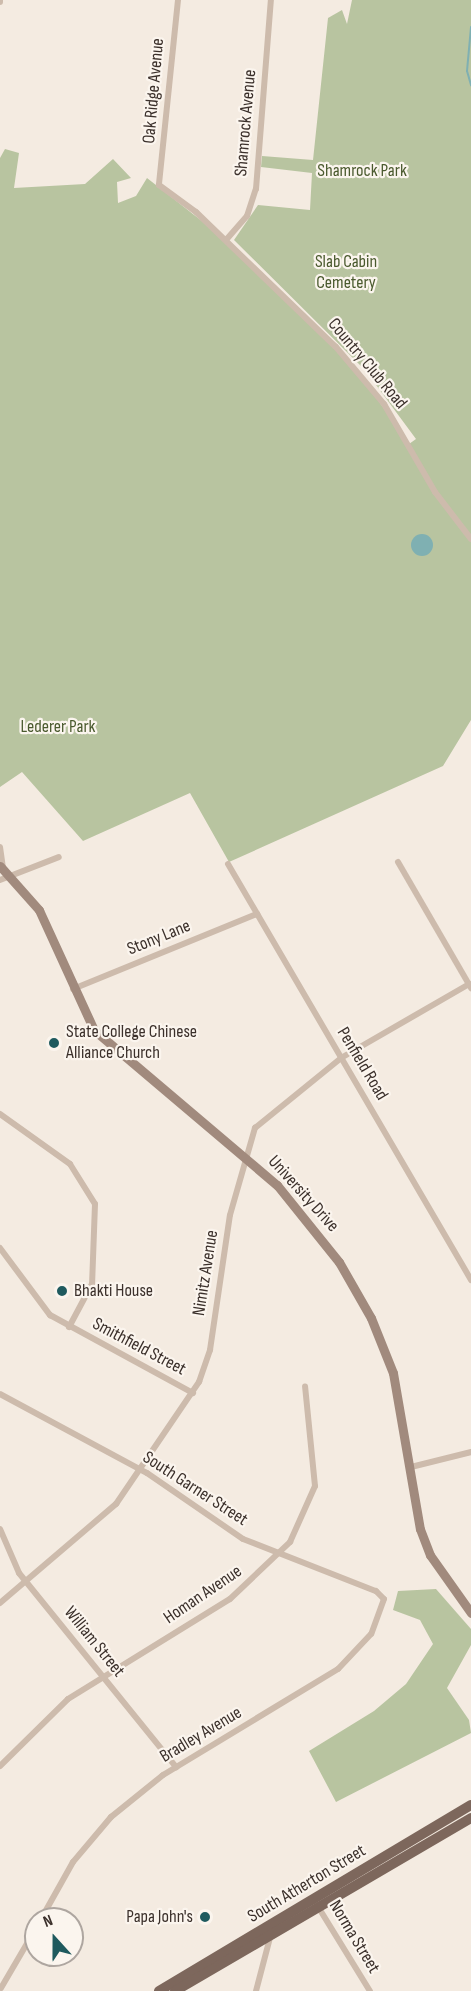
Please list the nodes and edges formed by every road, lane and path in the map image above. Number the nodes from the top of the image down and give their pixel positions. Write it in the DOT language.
graph roads {
  1 [pos="178,0"];
  2 [pos="271,0"];
  3 [pos="159,185"];
  4 [pos="226,240"];
  5 [pos="471,539"];
  6 [pos="0,847"];
  7 [pos="59,857"];
  8 [pos="398,862"];
  9 [pos="228,864"];
  10 [pos="2,867"];
  11 [pos="12,876"];
  12 [pos="0,880"];
  13 [pos="257,914"];
  14 [pos="470,986"];
  15 [pos="73,989"];
  16 [pos="340,1058"];
  17 [pos="0,1114"];
  18 [pos="245,1155"];
  19 [pos="0,1248"];
  20 [pos="471,1280"];
  21 [pos="69,1327"];
  22 [pos="305,1386"];
  23 [pos="193,1393"];
  24 [pos="0,1394"];
  25 [pos="471,1452"];
  26 [pos="411,1467"];
  27 [pos="140,1469"];
  28 [pos="0,1529"];
  29 [pos="279,1554"];
  30 [pos="27,1583"];
  31 [pos="381,1593"];
  32 [pos="0,1603"];
  33 [pos="471,1613"];
  34 [pos="101,1675"];
  35 [pos="0,1766"];
  36 [pos="176,1767"];
  37 [pos="471,1805"];
  38 [pos="471,1818"];
  39 [pos="316,1903"];
  40 [pos="48,1907"];
  41 [pos="271,1929"];
  42 [pos="24,1950"];
  43 [pos="3,1989"];
  44 [pos="159,1991"];
  45 [pos="175,1991"];
  46 [pos="256,1991"];
  47 [pos="370,1991"];
  1 -- 3 [label="street, Oak Ridge Avenue"];
  2 -- 4 [label="street, Shamrock Avenue"];
  3 -- 4 [label="street, Country Club Road"];
  4 -- 5 [label="street, Country Club Road"];
  6 -- 10 [label="street"];
  7 -- 11 [label="street"];
  8 -- 14 [label="street"];
  9 -- 13 [label="street, Penfield Road"];
  10 -- 11 [label="main road, University Drive"];
  11 -- 12 [label="street"];
  11 -- 15 [label="main road, University Drive"];
  13 -- 15 [label="street, Stony Lane"];
  13 -- 16 [label="street, Penfield Road"];
  14 -- 16 [label="street, Nimitz Avenue"];
  15 -- 18 [label="main road, University Drive"];
  16 -- 18 [label="street, Nimitz Avenue"];
  16 -- 20 [label="street, Penfield Road"];
  17 -- 21 [label="street"];
  18 -- 23 [label="street, Nimitz Avenue"];
  18 -- 26 [label="main road, University Drive"];
  19 -- 21 [label="street, Smithfield Street"];
  21 -- 23 [label="street, Smithfield Street"];
  22 -- 29 [label="street, Homan Avenue"];
  23 -- 27 [label="street, Nimitz Avenue"];
  24 -- 27 [label="street, South Garner Street"];
  25 -- 26 [label="street"];
  26 -- 33 [label="main road, University Drive"];
  27 -- 29 [label="street, South Garner Street"];
  27 -- 30 [label="street, Nimitz Avenue"];
  28 -- 30 [label="street, William Street"];
  29 -- 31 [label="street, South Garner Street"];
  29 -- 34 [label="street, Homan Avenue"];
  30 -- 32 [label="street, Nimitz Avenue"];
  30 -- 34 [label="street, William Street"];
  31 -- 36 [label="street, Bradley Avenue"];
  34 -- 35 [label="street, Homan Avenue"];
  34 -- 36 [label="street, William Street"];
  36 -- 40 [label="street, Bradley Avenue"];
  37 -- 39 [label="main road, South Atherton Street"];
  38 -- 39 [label="main road, South Atherton Street"];
  39 -- 41 [label="main road, South Atherton Street"];
  39 -- 47 [label="street, Norma Street"];
  41 -- 44 [label="main road, South Atherton Street"];
  41 -- 45 [label="main road, South Atherton Street"];
  41 -- 46 [label="street"];
  42 -- 43 [label="street"];
}
